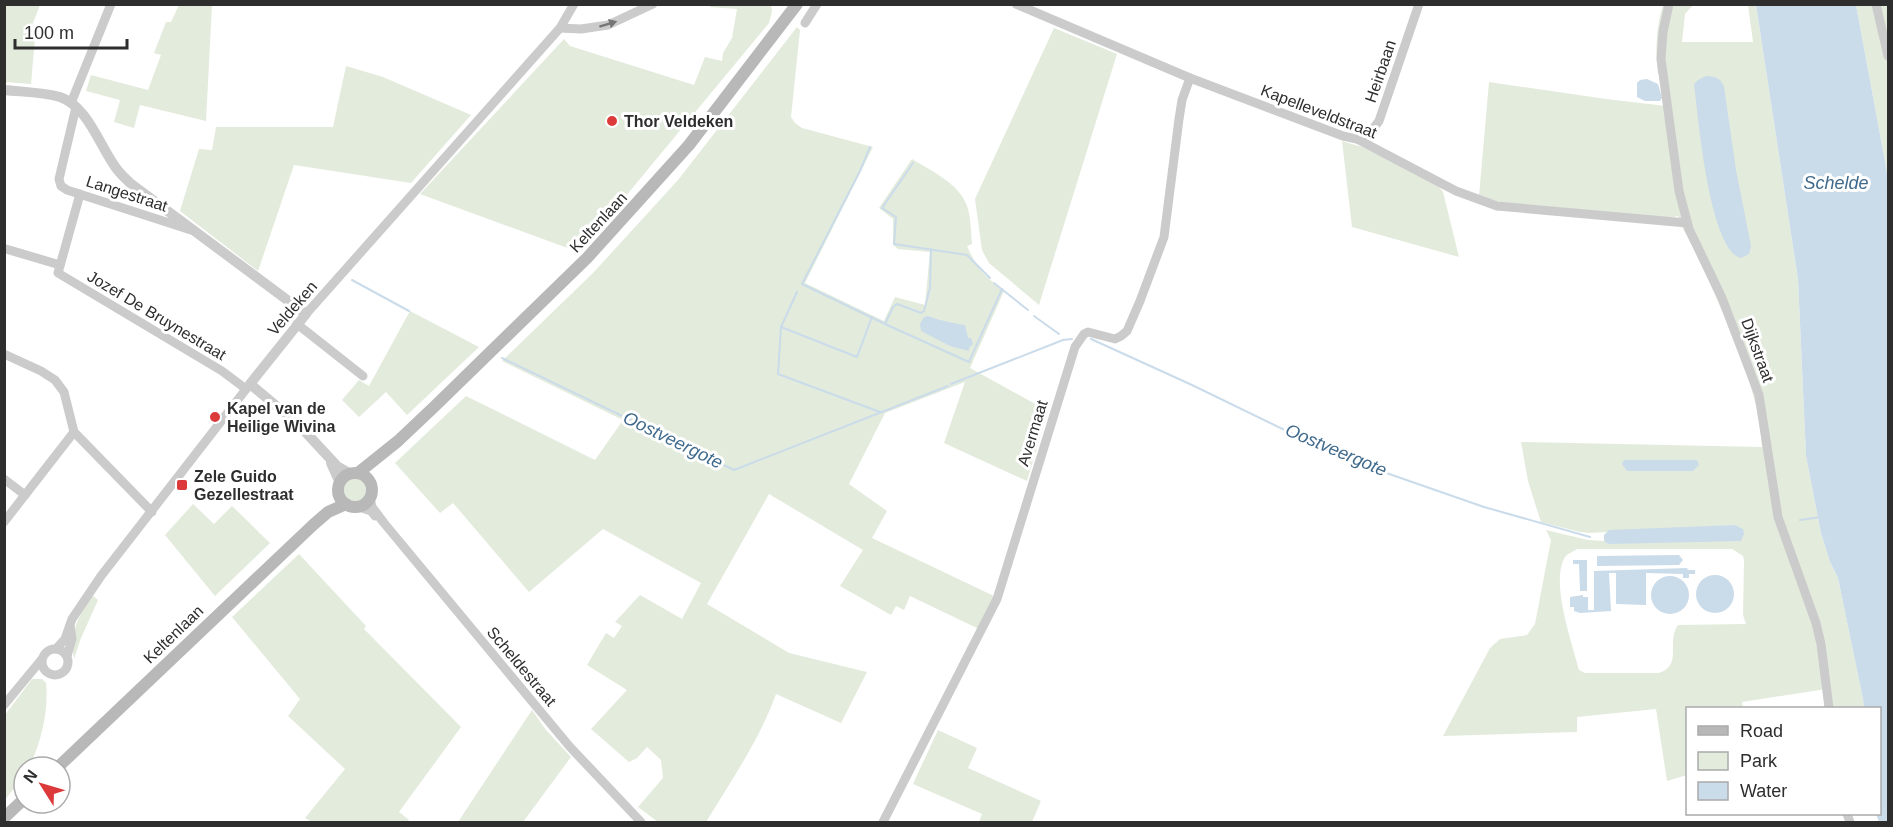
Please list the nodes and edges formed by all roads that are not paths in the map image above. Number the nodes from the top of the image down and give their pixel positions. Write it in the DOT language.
graph roads {
  1 [pos="111,4"];
  2 [pos="574,4"];
  3 [pos="653,4"];
  4 [pos="797,4"];
  5 [pos="818,4"];
  6 [pos="1016,4"];
  7 [pos="1419,4"];
  8 [pos="1669,4"];
  9 [pos="1876,4"];
  10 [pos="805,23"];
  11 [pos="560,28"];
  12 [pos="1888,56"];
  13 [pos="1190,78"];
  14 [pos="4,90"];
  15 [pos="74,105"];
  16 [pos="1357,139"];
  17 [pos="80,194"];
  18 [pos="1687,223"];
  19 [pos="193,231"];
  20 [pos="6,249"];
  21 [pos="60,265"];
  22 [pos="306,314"];
  23 [pos="297,324"];
  24 [pos="4,354"];
  25 [pos="363,376"];
  26 [pos="248,386"];
  27 [pos="74,432"];
  28 [pos="398,441"];
  29 [pos="326,455"];
  30 [pos="354,474"];
  31 [pos="4,479"];
  32 [pos="371,485"];
  33 [pos="339,486"];
  34 [pos="25,495"];
  35 [pos="370,498"];
  36 [pos="352,506"];
  37 [pos="152,512"];
  38 [pos="4,522"];
  39 [pos="384,523"];
  40 [pos="313,525"];
  41 [pos="70,625"];
  42 [pos="56,649"];
  43 [pos="67,656"];
  44 [pos="42,659"];
  45 [pos="44,670"];
  46 [pos="25,679"];
  47 [pos="4,705"];
  48 [pos="1829,707"];
  49 [pos="71,755"];
  50 [pos="639,822"];
  51 [pos="883,822"];
  1 -- 15 [label="street"];
  2 -- 11 [label="street, Veldeken"];
  11 -- 3 [label="street, one-way"];
  4 -- 28 [label="main road, Keltenlaan"];
  5 -- 10 [label="street"];
  6 -- 13 [label="street, Kapelleveldstraat"];
  7 -- 16 [label="street, Heirbaan"];
  8 -- 18 [label="street, Dijkstraat"];
  9 -- 12 [label="street"];
  11 -- 22 [label="street, Veldeken"];
  13 -- 16 [label="street, Kapelleveldstraat"];
  13 -- 51 [label="street, Avermaat"];
  14 -- 15 [label="street"];
  15 -- 17 [label="street, Langestraat"];
  15 -- 19 [label="street, Langestraat"];
  16 -- 18 [label="street, Kapelleveldstraat"];
  17 -- 19 [label="street, Langestraat"];
  17 -- 21 [label="street"];
  18 -- 48 [label="street, Dijkstraat"];
  19 -- 22 [label="street, Langestraat"];
  20 -- 21 [label="street"];
  21 -- 26 [label="street, Jozef De Bruynestraat"];
  22 -- 23 [label="street, Veldeken"];
  23 -- 25 [label="street"];
  23 -- 26 [label="street, Veldeken"];
  24 -- 27 [label="street"];
  26 -- 29 [label="street"];
  26 -- 37 [label="street, Veldeken"];
  27 -- 34 [label="street"];
  27 -- 37 [label="street"];
  28 -- 30 [label="main road, Keltenlaan"];
  28 -- 32 [label="main road, Keltenlaan"];
  29 -- 30 [label="street"];
  29 -- 33 [label="street"];
  30 -- 32 [label="main road"];
  30 -- 33 [label="main road, Keltenlaan"];
  31 -- 34 [label="street"];
  32 -- 35 [label="main road, Keltenlaan"];
  33 -- 36 [label="main road"];
  33 -- 40 [label="main road, Keltenlaan"];
  34 -- 38 [label="street"];
  35 -- 36 [label="main road, Keltenlaan"];
  35 -- 39 [label="street, Scheldestraat"];
  36 -- 39 [label="street, Scheldestraat"];
  36 -- 40 [label="main road, Keltenlaan"];
  37 -- 41 [label="street, Veldeken"];
  39 -- 50 [label="street, Scheldestraat"];
  40 -- 49 [label="main road, Keltenlaan"];
  41 -- 42 [label="street, Veldeken"];
  41 -- 43 [label="street, Veldeken"];
  42 -- 43 [label="street"];
  42 -- 44 [label="street, Veldeken"];
  43 -- 45 [label="street, Veldeken"];
  44 -- 45 [label="street"];
  44 -- 46 [label="street, Veldeken"];
  45 -- 46 [label="street, Veldeken"];
  46 -- 47 [label="street, Veldeken"];
}
